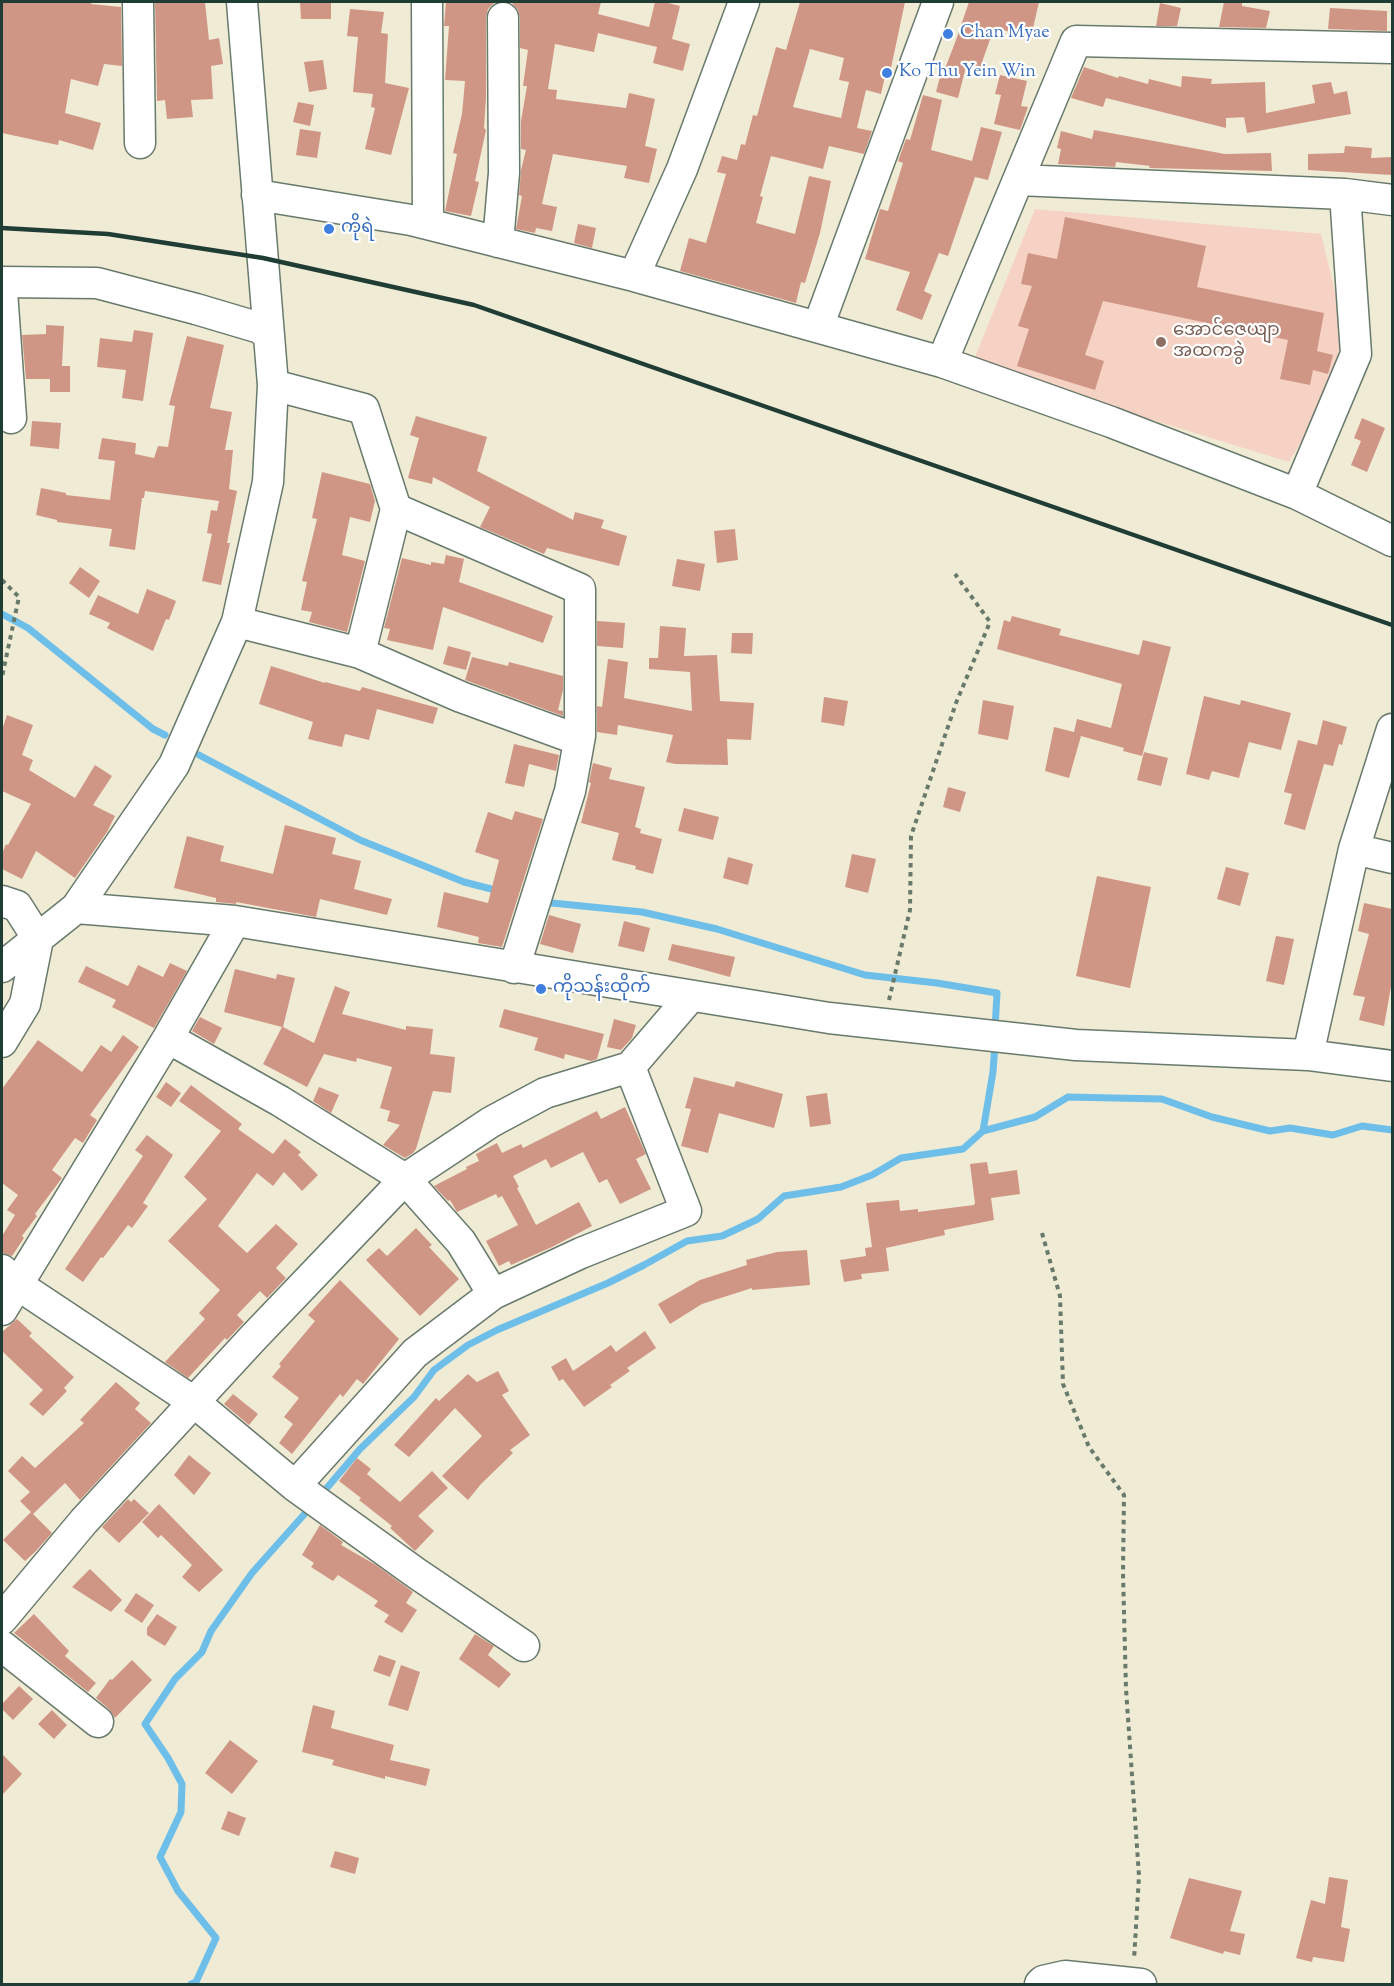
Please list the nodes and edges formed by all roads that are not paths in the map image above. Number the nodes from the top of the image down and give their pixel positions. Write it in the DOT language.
graph roads {
  1 [pos="138,2"];
  2 [pos="242,2"];
  3 [pos="427,2"];
  4 [pos="744,2"];
  5 [pos="938,2"];
  6 [pos="503,18"];
  7 [pos="1392,48"];
  8 [pos="140,143"];
  9 [pos="1018,180"];
  10 [pos="1345,194"];
  11 [pos="257,195"];
  12 [pos="1392,200"];
  13 [pos="428,224"];
  14 [pos="498,242"];
  15 [pos="634,276"];
  16 [pos="2,282"];
  17 [pos="2,291"];
  18 [pos="818,327"];
  19 [pos="269,336"];
  20 [pos="942,362"];
  21 [pos="273,385"];
  22 [pos="11,417"];
  23 [pos="1297,494"];
  24 [pos="396,509"];
  25 [pos="1392,541"];
  26 [pos="237,622"];
  27 [pos="360,653"];
  28 [pos="1392,729"];
  29 [pos="579,740"];
  30 [pos="1354,849"];
  31 [pos="1392,858"];
  32 [pos="2,901"];
  33 [pos="76,908"];
  34 [pos="235,921"];
  35 [pos="38,939"];
  36 [pos="2,967"];
  37 [pos="514,968"];
  38 [pos="691,996"];
  39 [pos="168,1038"];
  40 [pos="2,1042"];
  41 [pos="1308,1056"];
  42 [pos="1392,1066"];
  43 [pos="630,1067"];
  44 [pos="405,1179"];
  45 [pos="10,1277"];
  46 [pos="493,1294"];
  47 [pos="2,1310"];
  48 [pos="194,1402"];
  49 [pos="295,1486"];
  50 [pos="2,1619"];
  51 [pos="2,1646"];
  52 [pos="524,1646"];
  53 [pos="98,1722"];
  54 [pos="1137,1983"];
  55 [pos="1040,1984"];
  1 -- 8 [label="street"];
  2 -- 11 [label="street"];
  3 -- 13 [label="street"];
  4 -- 15 [label="street"];
  5 -- 18 [label="street"];
  6 -- 14 [label="street"];
  7 -- 9 [label="street"];
  9 -- 10 [label="street"];
  9 -- 20 [label="street"];
  10 -- 12 [label="street"];
  10 -- 23 [label="street"];
  11 -- 13 [label="street"];
  11 -- 19 [label="street"];
  13 -- 14 [label="street"];
  14 -- 15 [label="street"];
  15 -- 18 [label="street"];
  16 -- 19 [label="street"];
  17 -- 22 [label="street"];
  18 -- 20 [label="street"];
  19 -- 21 [label="street"];
  20 -- 23 [label="street"];
  21 -- 24 [label="street"];
  21 -- 26 [label="street"];
  23 -- 25 [label="street"];
  24 -- 27 [label="street"];
  24 -- 29 [label="street"];
  26 -- 27 [label="street"];
  26 -- 33 [label="street"];
  27 -- 29 [label="street"];
  28 -- 30 [label="street"];
  29 -- 37 [label="street"];
  30 -- 31 [label="street"];
  30 -- 41 [label="street"];
  32 -- 35 [label="street"];
  33 -- 34 [label="street"];
  33 -- 35 [label="street"];
  34 -- 37 [label="street"];
  34 -- 39 [label="street"];
  35 -- 36 [label="street"];
  35 -- 40 [label="street"];
  37 -- 38 [label="street"];
  38 -- 41 [label="street"];
  38 -- 43 [label="street"];
  39 -- 44 [label="street"];
  39 -- 45 [label="street"];
  41 -- 42 [label="street"];
  43 -- 44 [label="street"];
  43 -- 46 [label="street"];
  44 -- 46 [label="street"];
  44 -- 48 [label="street"];
  45 -- 47 [label="street"];
  45 -- 48 [label="street"];
  46 -- 49 [label="street"];
  48 -- 49 [label="street"];
  48 -- 50 [label="street"];
  49 -- 52 [label="street"];
  51 -- 53 [label="street"];
  54 -- 55 [label="street"];
}
